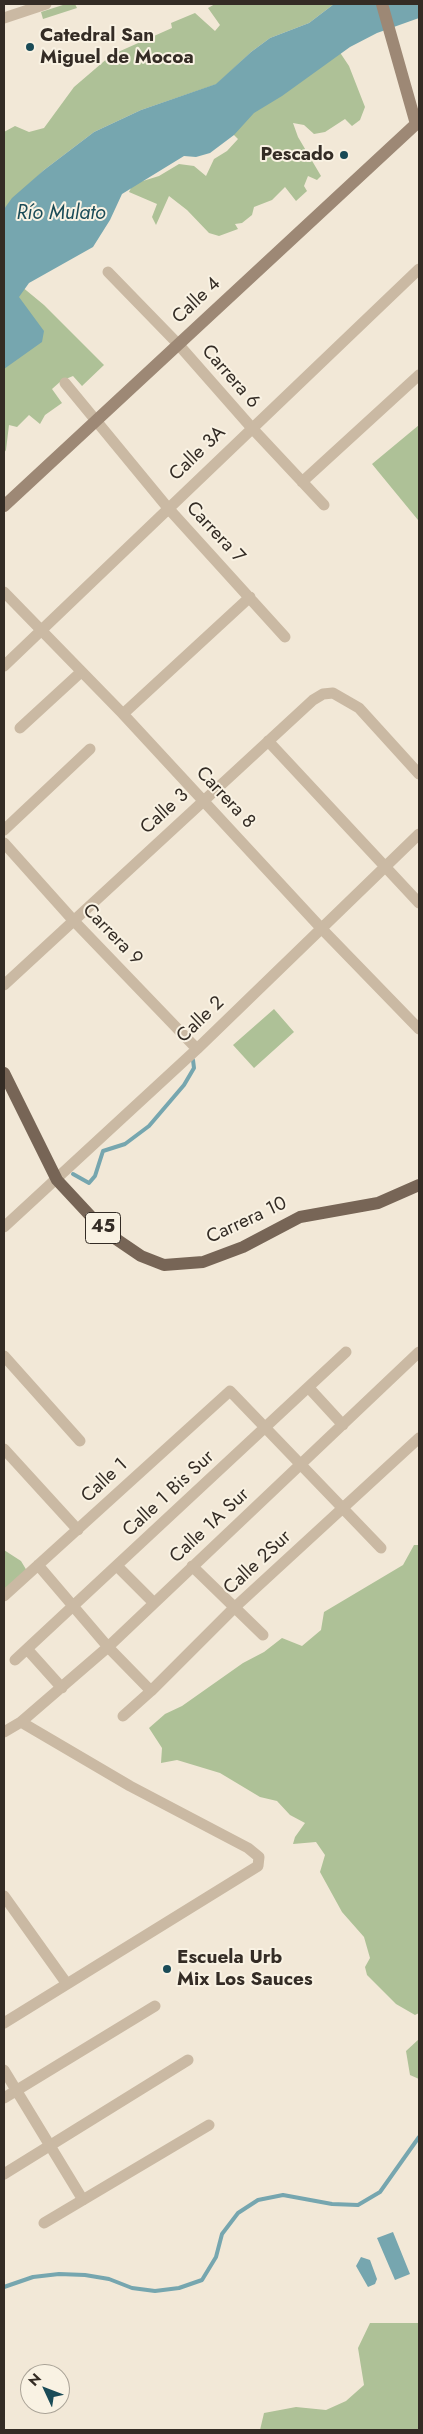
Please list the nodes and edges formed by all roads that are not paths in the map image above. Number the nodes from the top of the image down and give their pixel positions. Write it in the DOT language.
graph roads {
  1 [pos="46,4"];
  2 [pos="382,4"];
  3 [pos="4,18"];
  4 [pos="418,127"];
  5 [pos="419,268"];
  6 [pos="108,272"];
  7 [pos="178,344"];
  8 [pos="419,375"];
  9 [pos="65,383"];
  10 [pos="95,420"];
  11 [pos="251,427"];
  12 [pos="302,482"];
  13 [pos="324,505"];
  14 [pos="4,506"];
  15 [pos="168,508"];
  16 [pos="4,592"];
  17 [pos="250,596"];
  18 [pos="41,630"];
  19 [pos="284,637"];
  20 [pos="4,666"];
  21 [pos="81,672"];
  22 [pos="123,714"];
  23 [pos="20,728"];
  24 [pos="268,741"];
  25 [pos="90,749"];
  26 [pos="419,774"];
  27 [pos="204,801"];
  28 [pos="4,830"];
  29 [pos="419,834"];
  30 [pos="4,843"];
  31 [pos="386,866"];
  32 [pos="419,903"];
  33 [pos="73,920"];
  34 [pos="321,928"];
  35 [pos="4,985"];
  36 [pos="419,1029"];
  37 [pos="197,1049"];
  38 [pos="4,1072"];
  39 [pos="58,1180"];
  40 [pos="419,1185"];
  41 [pos="4,1227"];
  42 [pos="346,1352"];
  43 [pos="419,1352"];
  44 [pos="4,1356"];
  45 [pos="309,1388"];
  46 [pos="343,1425"];
  47 [pos="266,1429"];
  48 [pos="419,1438"];
  49 [pos="80,1442"];
  50 [pos="4,1450"];
  51 [pos="301,1464"];
  52 [pos="343,1508"];
  53 [pos="78,1530"];
  54 [pos="381,1548"];
  55 [pos="38,1565"];
  56 [pos="117,1566"];
  57 [pos="192,1566"];
  58 [pos="4,1596"];
  59 [pos="154,1603"];
  60 [pos="72,1607"];
  61 [pos="234,1608"];
  62 [pos="263,1635"];
  63 [pos="108,1647"];
  64 [pos="27,1649"];
  65 [pos="14,1660"];
  66 [pos="62,1688"];
  67 [pos="151,1691"];
  68 [pos="123,1716"];
  69 [pos="21,1722"];
  70 [pos="4,1732"];
  71 [pos="4,1896"];
  72 [pos="67,1984"];
  73 [pos="155,2006"];
  74 [pos="4,2023"];
  75 [pos="188,2060"];
  76 [pos="4,2070"];
  77 [pos="16,2090"];
  78 [pos="4,2098"];
  79 [pos="209,2125"];
  80 [pos="50,2146"];
  81 [pos="4,2174"];
  82 [pos="83,2200"];
  83 [pos="44,2223"];
  1 -- 3 [label="street"];
  2 -- 4 [label="main road"];
  4 -- 7 [label="main road, Calle 4"];
  5 -- 11 [label="street, Calle 3A"];
  6 -- 7 [label="street, Carrera 6"];
  7 -- 10 [label="main road, Calle 4"];
  7 -- 11 [label="street, Carrera 6"];
  8 -- 12 [label="street"];
  9 -- 10 [label="street, Carrera 7"];
  10 -- 14 [label="main road, Calle 4"];
  10 -- 15 [label="street, Carrera 7"];
  11 -- 12 [label="street, Carrera 6"];
  11 -- 15 [label="street, Calle 3A"];
  12 -- 13 [label="street, Carrera 6"];
  15 -- 17 [label="street, Carrera 7"];
  15 -- 18 [label="street, Calle 3A"];
  16 -- 18 [label="street, Carrera 8"];
  17 -- 19 [label="street, Carrera 7"];
  17 -- 22 [label="street"];
  18 -- 20 [label="street, Calle 3A"];
  18 -- 21 [label="street, Carrera 8"];
  21 -- 22 [label="street, Carrera 8"];
  21 -- 23 [label="street"];
  22 -- 27 [label="street, Carrera 8"];
  24 -- 26 [label="street, Calle 3"];
  24 -- 27 [label="street, Calle 3"];
  24 -- 31 [label="street"];
  25 -- 28 [label="street"];
  27 -- 33 [label="street, Calle 3"];
  27 -- 34 [label="street, Carrera 8"];
  29 -- 31 [label="street, Calle 2"];
  30 -- 33 [label="street, Carrera 9"];
  31 -- 32 [label="street"];
  31 -- 34 [label="street, Calle 2"];
  33 -- 35 [label="street, Calle 3"];
  33 -- 37 [label="street, Carrera 9"];
  34 -- 36 [label="street, Carrera 8"];
  34 -- 37 [label="street, Calle 2"];
  37 -- 39 [label="street, Calle 2"];
  38 -- 39 [label="main road, Carrera 10 / 45"];
  39 -- 40 [label="main road, Carrera 10 / 45"];
  39 -- 41 [label="street, Calle 2"];
  42 -- 45 [label="street, Calle 1 Bis Sur"];
  43 -- 46 [label="street, Calle 1A Sur"];
  44 -- 49 [label="street"];
  45 -- 46 [label="street"];
  45 -- 47 [label="street, Calle 1 Bis Sur"];
  46 -- 51 [label="street, Calle 1A Sur"];
  47 -- 51 [label="street"];
  47 -- 53 [label="street, Calle 1"];
  47 -- 56 [label="street, Calle 1 Bis Sur"];
  48 -- 52 [label="street, Calle 2Sur"];
  50 -- 53 [label="street"];
  51 -- 52 [label="street"];
  51 -- 57 [label="street, Calle 1A Sur"];
  52 -- 54 [label="street"];
  52 -- 61 [label="street, Calle 2Sur"];
  53 -- 55 [label="street, Calle 1"];
  55 -- 58 [label="street, Calle 1"];
  55 -- 60 [label="street"];
  56 -- 59 [label="street"];
  56 -- 60 [label="street, Calle 1 Bis Sur"];
  57 -- 59 [label="street, Calle 1A Sur"];
  57 -- 61 [label="street"];
  59 -- 63 [label="street, Calle 1A Sur"];
  60 -- 63 [label="street"];
  60 -- 64 [label="street, Calle 1 Bis Sur"];
  61 -- 62 [label="street"];
  61 -- 67 [label="street, Calle 2Sur"];
  63 -- 66 [label="street, Calle 1A Sur"];
  63 -- 67 [label="street"];
  64 -- 65 [label="street, Calle 1 Bis Sur"];
  64 -- 66 [label="street"];
  66 -- 69 [label="street, Calle 1A Sur"];
  67 -- 68 [label="street, Calle 2Sur"];
  69 -- 70 [label="street, Calle 1A Sur"];
  69 -- 72 [label="street"];
  71 -- 72 [label="street"];
  72 -- 74 [label="street"];
  73 -- 77 [label="street"];
  75 -- 80 [label="street"];
  76 -- 77 [label="street"];
  77 -- 78 [label="street"];
  77 -- 80 [label="street"];
  79 -- 82 [label="street"];
  80 -- 81 [label="street"];
  80 -- 82 [label="street"];
  82 -- 83 [label="street"];
}
